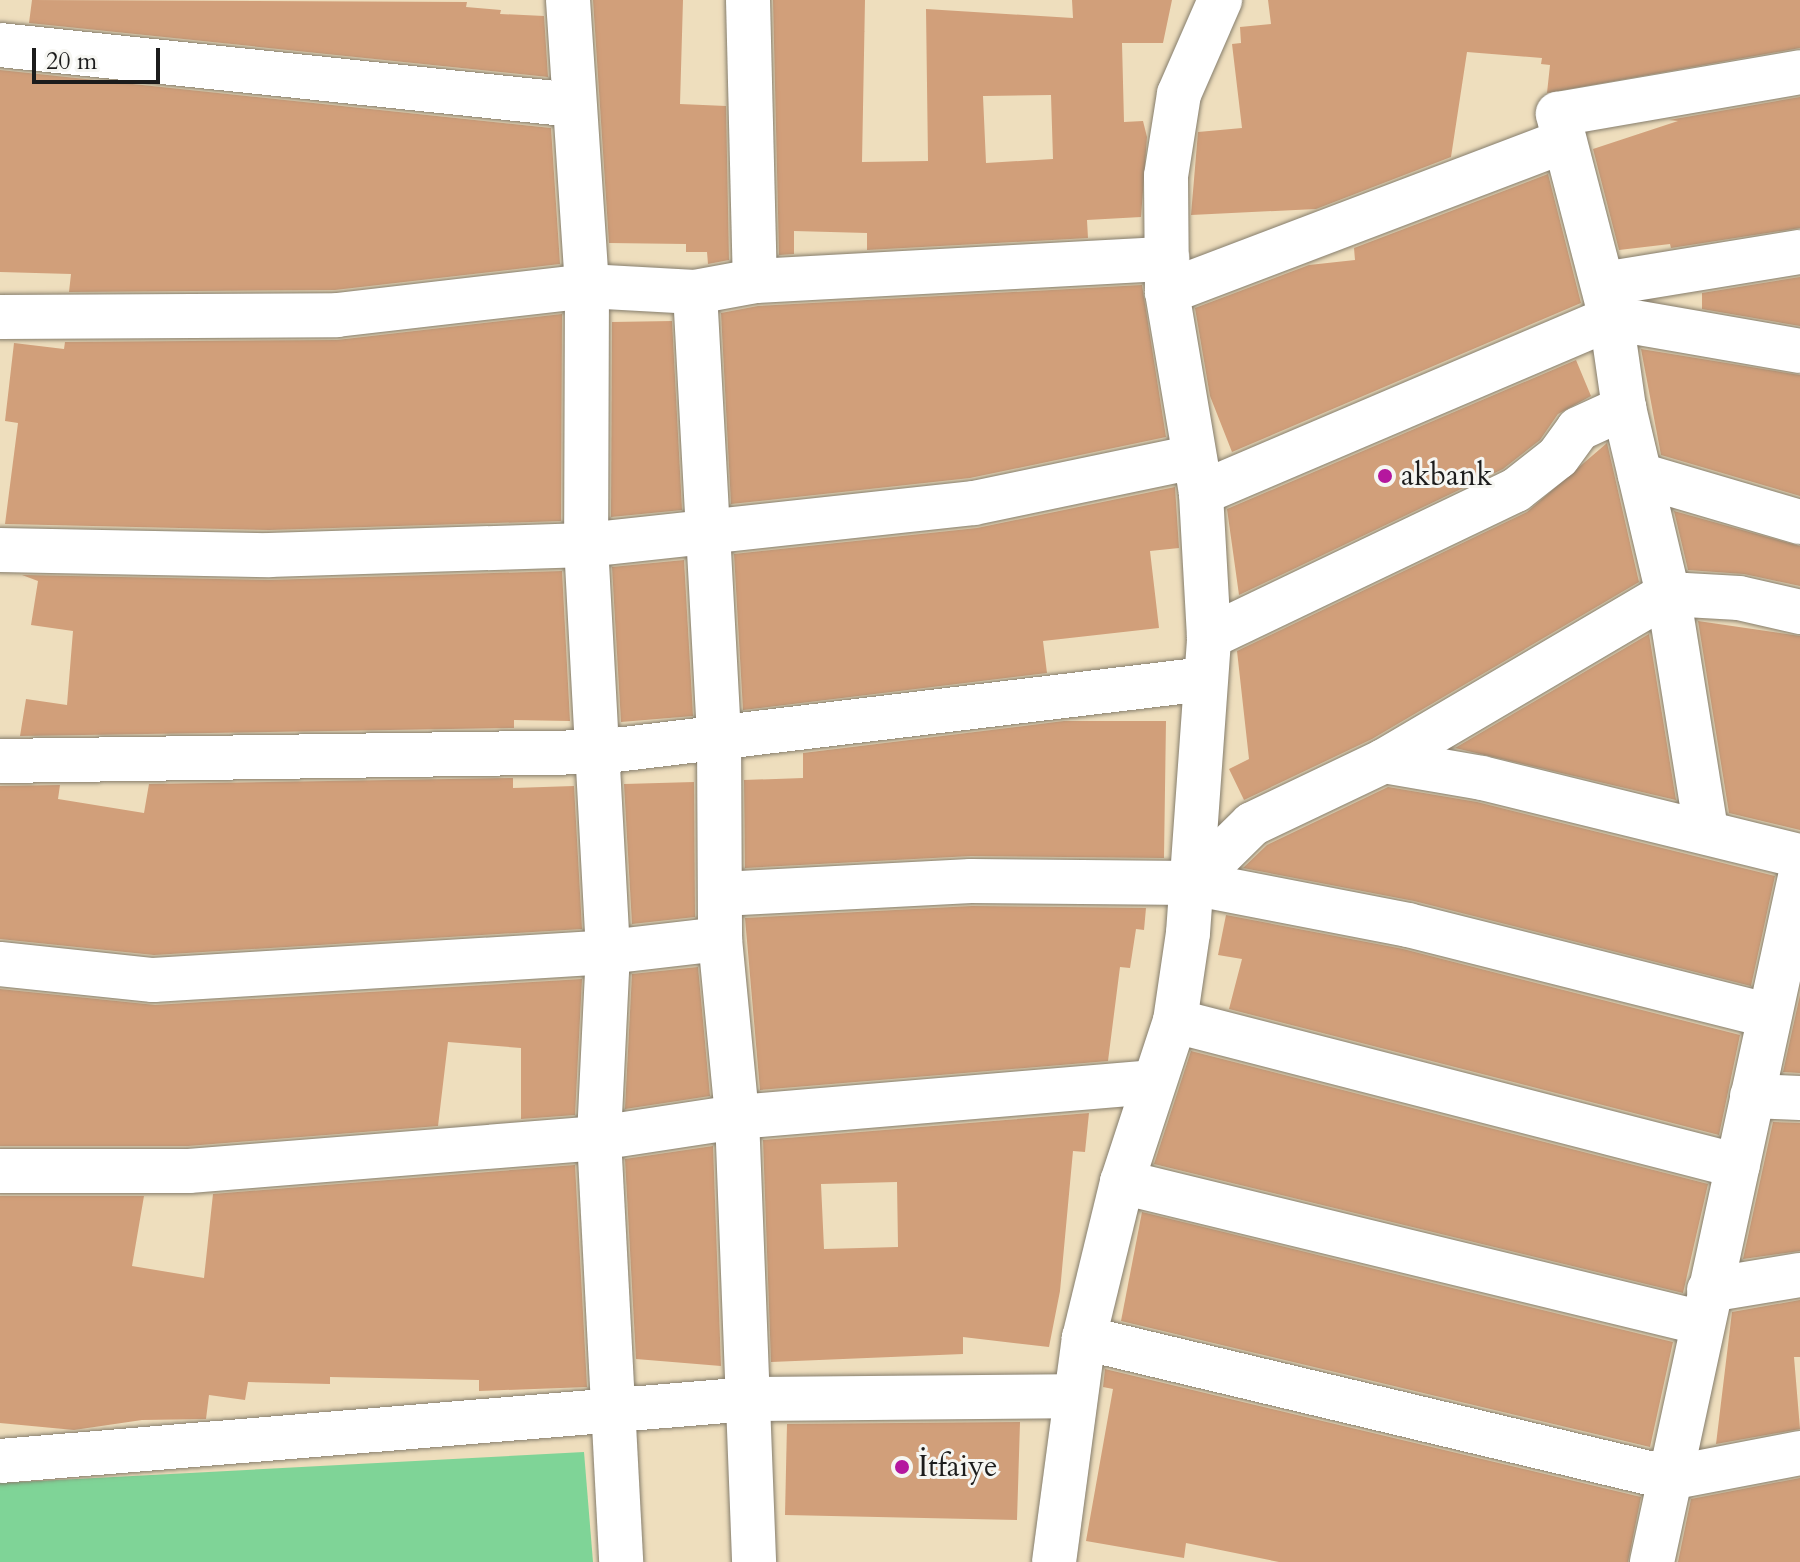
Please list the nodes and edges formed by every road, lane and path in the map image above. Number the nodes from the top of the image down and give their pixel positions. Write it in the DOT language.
graph roads {
  1 [pos="568,0"];
  2 [pos="748,0"];
  3 [pos="1220,0"];
  4 [pos="0,45"];
  5 [pos="1800,72"];
  6 [pos="574,105"];
  7 [pos="1564,141"];
  8 [pos="1800,252"];
  9 [pos="1167,275"];
  10 [pos="755,281"];
  11 [pos="587,286"];
  12 [pos="695,292"];
  13 [pos="1608,301"];
  14 [pos="0,317"];
  15 [pos="1800,351"];
  16 [pos="1624,408"];
  17 [pos="1197,475"];
  18 [pos="1640,475"];
  19 [pos="1800,522"];
  20 [pos="709,530"];
  21 [pos="586,545"];
  22 [pos="0,550"];
  23 [pos="1668,594"];
  24 [pos="1800,612"];
  25 [pos="1209,637"];
  26 [pos="1205,679"];
  27 [pos="719,737"];
  28 [pos="599,752"];
  29 [pos="0,761"];
  30 [pos="1384,761"];
  31 [pos="1706,830"];
  32 [pos="1800,856"];
  33 [pos="1192,883"];
  34 [pos="721,894"];
  35 [pos="1797,901"];
  36 [pos="720,939"];
  37 [pos="608,952"];
  38 [pos="0,964"];
  39 [pos="1769,1016"];
  40 [pos="1175,1021"];
  41 [pos="1154,1082"];
  42 [pos="1752,1096"];
  43 [pos="1800,1098"];
  44 [pos="737,1117"];
  45 [pos="599,1138"];
  46 [pos="1738,1166"];
  47 [pos="0,1171"];
  48 [pos="1122,1182"];
  49 [pos="1800,1275"];
  50 [pos="1706,1307"];
  51 [pos="1084,1338"];
  52 [pos="1073,1396"];
  53 [pos="749,1399"];
  54 [pos="617,1413"];
  55 [pos="1800,1453"];
  56 [pos="0,1461"];
  57 [pos="1670,1478"];
  58 [pos="621,1562"];
  59 [pos="754,1562"];
  60 [pos="1054,1562"];
  61 [pos="1652,1562"];
  1 -- 6 [label="street"];
  2 -- 10 [label="street"];
  3 -- 9 [label="street"];
  4 -- 6 [label="street"];
  5 -- 7 [label="street"];
  6 -- 11 [label="street"];
  7 -- 9 [label="street"];
  7 -- 13 [label="street"];
  8 -- 13 [label="street"];
  9 -- 10 [label="street"];
  9 -- 17 [label="street"];
  10 -- 12 [label="street"];
  11 -- 12 [label="street"];
  11 -- 14 [label="street"];
  11 -- 21 [label="street"];
  12 -- 20 [label="street"];
  13 -- 15 [label="street"];
  13 -- 16 [label="street"];
  13 -- 17 [label="street"];
  16 -- 18 [label="street"];
  16 -- 25 [label="street"];
  17 -- 20 [label="street"];
  17 -- 25 [label="street"];
  18 -- 19 [label="street"];
  18 -- 23 [label="street"];
  20 -- 21 [label="street"];
  20 -- 27 [label="street"];
  21 -- 22 [label="street"];
  21 -- 28 [label="street"];
  23 -- 24 [label="street"];
  23 -- 30 [label="street"];
  23 -- 31 [label="street"];
  25 -- 26 [label="street"];
  26 -- 27 [label="street"];
  26 -- 33 [label="street"];
  27 -- 28 [label="street"];
  27 -- 34 [label="street"];
  28 -- 29 [label="street"];
  28 -- 37 [label="street"];
  30 -- 31 [label="street"];
  30 -- 33 [label="street"];
  31 -- 32 [label="street"];
  33 -- 34 [label="street"];
  33 -- 39 [label="street"];
  33 -- 40 [label="street"];
  34 -- 36 [label="street"];
  35 -- 39 [label="street"];
  36 -- 37 [label="street"];
  36 -- 44 [label="street"];
  37 -- 38 [label="street"];
  37 -- 45 [label="street"];
  39 -- 42 [label="street"];
  40 -- 41 [label="street"];
  40 -- 46 [label="street"];
  41 -- 44 [label="street"];
  41 -- 48 [label="street"];
  42 -- 43 [label="street"];
  42 -- 46 [label="street"];
  44 -- 45 [label="street"];
  44 -- 53 [label="street"];
  45 -- 47 [label="street"];
  45 -- 54 [label="street"];
  46 -- 50 [label="street"];
  48 -- 50 [label="street"];
  48 -- 51 [label="street"];
  49 -- 50 [label="street"];
  50 -- 57 [label="street"];
  51 -- 52 [label="street"];
  51 -- 57 [label="street"];
  52 -- 53 [label="street"];
  52 -- 60 [label="street"];
  53 -- 54 [label="street"];
  53 -- 59 [label="street"];
  54 -- 56 [label="street"];
  54 -- 58 [label="street"];
  55 -- 57 [label="street"];
  57 -- 61 [label="street"];
}
